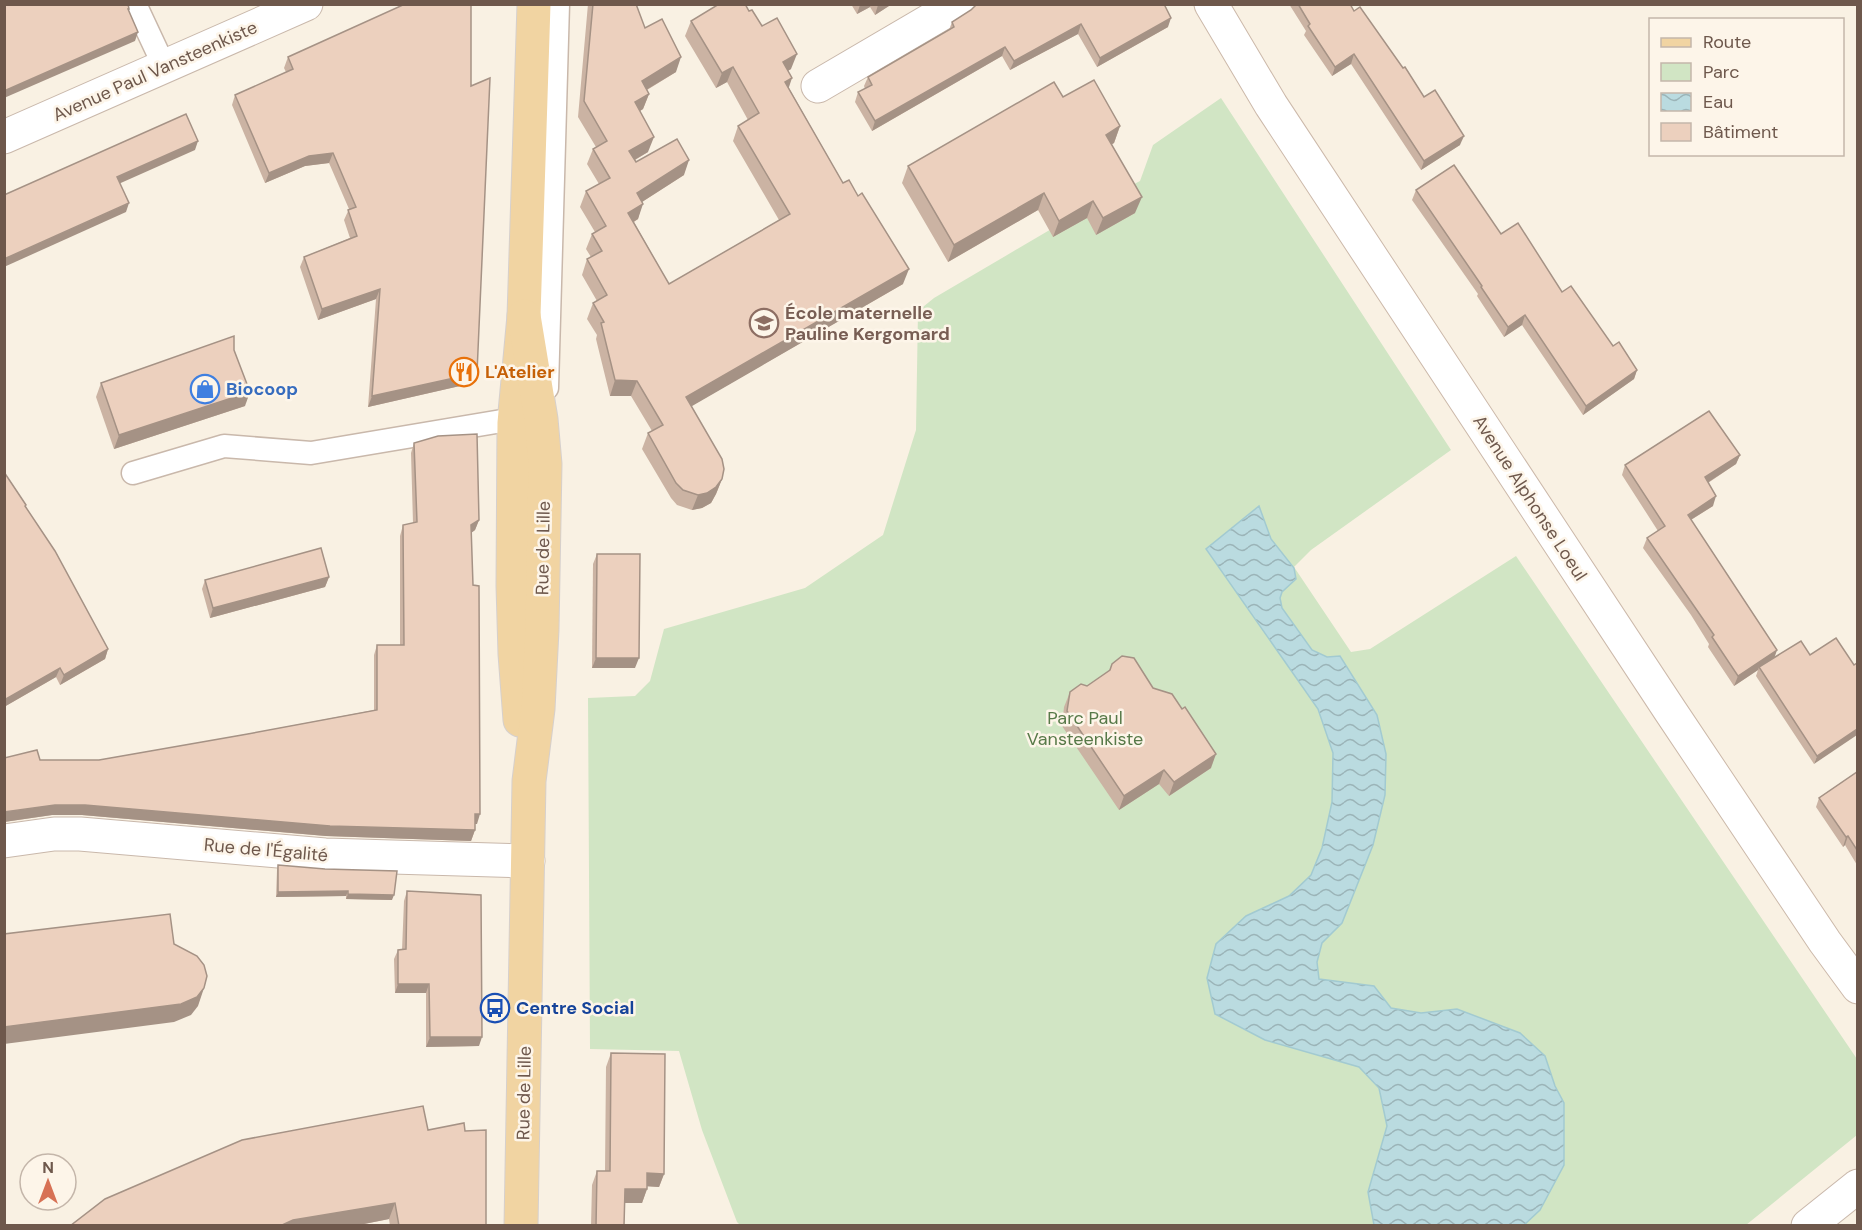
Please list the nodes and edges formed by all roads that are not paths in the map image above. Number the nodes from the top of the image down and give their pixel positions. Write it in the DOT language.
graph roads {
  1 [pos="135,4"];
  2 [pos="306,4"];
  3 [pos="534,4"];
  4 [pos="558,4"];
  5 [pos="958,4"];
  6 [pos="1211,4"];
  7 [pos="164,66"];
  8 [pos="818,86"];
  9 [pos="4,137"];
  10 [pos="524,316"];
  11 [pos="514,418"];
  12 [pos="545,464"];
  13 [pos="133,473"];
  14 [pos="529,781"];
  15 [pos="4,841"];
  16 [pos="528,861"];
  17 [pos="1857,987"];
  18 [pos="1857,1186"];
  19 [pos="521,1226"];
  20 [pos="1808,1226"];
  1 -- 7 [label="lane"];
  2 -- 7 [label="main road, Avenue Paul Vansteenkiste"];
  3 -- 10 [label="main road, Rue de Lille"];
  4 -- 12 [label="lane"];
  5 -- 8 [label="main road"];
  6 -- 17 [label="main road, Avenue Alphonse Loeul"];
  7 -- 9 [label="main road, Avenue Paul Vansteenkiste"];
  10 -- 11 [label="main road, Rue de Lille"];
  10 -- 12 [label="main road, Rue de Lille"];
  11 -- 13 [label="lane"];
  11 -- 14 [label="main road, Rue de Lille"];
  12 -- 14 [label="main road, Rue de Lille"];
  14 -- 16 [label="main road, Rue de Lille"];
  15 -- 16 [label="main road, Rue de l'Égalité"];
  16 -- 19 [label="main road, Rue de Lille"];
  18 -- 20 [label="main road"];
}
